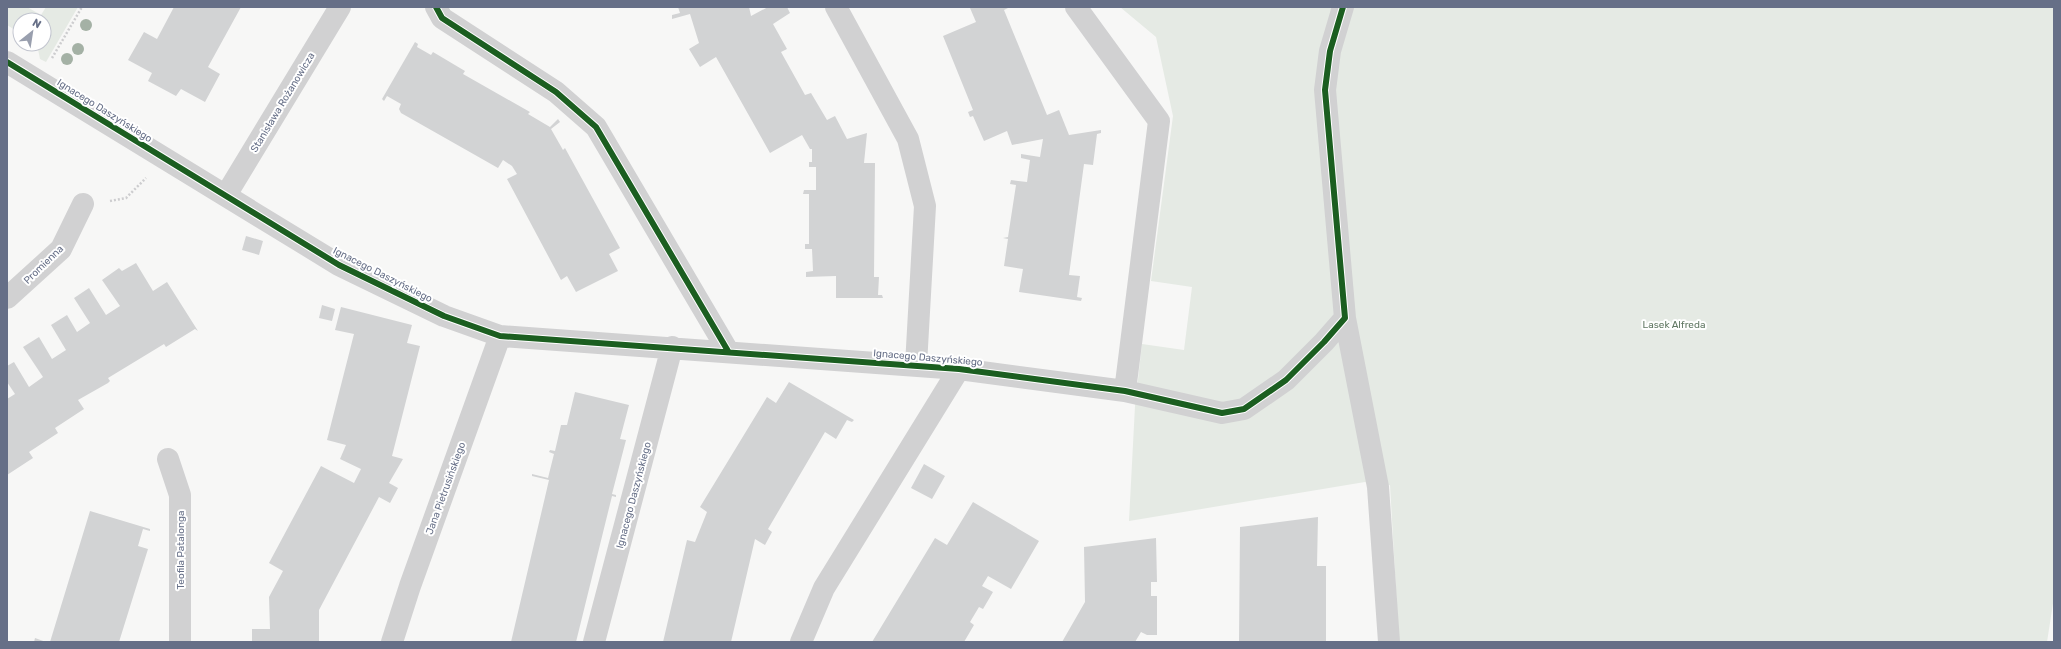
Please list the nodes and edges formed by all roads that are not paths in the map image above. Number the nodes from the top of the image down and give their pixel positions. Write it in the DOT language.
graph roads {
  1 [pos="436,7"];
  2 [pos="836,7"];
  3 [pos="1076,7"];
  4 [pos="1343,7"];
  5 [pos="338,8"];
  6 [pos="7,62"];
  7 [pos="226,195"];
  8 [pos="84,204"];
  9 [pos="7,298"];
  10 [pos="1345,318"];
  11 [pos="500,336"];
  12 [pos="672,347"];
  13 [pos="728,351"];
  14 [pos="916,365"];
  15 [pos="959,369"];
  16 [pos="1125,391"];
  17 [pos="168,460"];
  18 [pos="180,642"];
  19 [pos="392,642"];
  20 [pos="594,642"];
  21 [pos="801,642"];
  22 [pos="1389,642"];
  1 -- 13 [label="street"];
  2 -- 14 [label="street, Ignacego Daszyńskiego"];
  3 -- 16 [label="street"];
  4 -- 10 [label="street"];
  5 -- 7 [label="street, Stanisława Rożanowicza"];
  6 -- 7 [label="street, Ignacego Daszyńskiego"];
  7 -- 11 [label="street, Ignacego Daszyńskiego"];
  8 -- 9 [label="street, Promienna"];
  10 -- 16 [label="street, Ignacego Daszyńskiego"];
  10 -- 22 [label="street"];
  11 -- 12 [label="street, Ignacego Daszyńskiego"];
  11 -- 19 [label="street, Jana Pietrusińskiego"];
  12 -- 13 [label="street, Ignacego Daszyńskiego"];
  12 -- 20 [label="street, Ignacego Daszyńskiego"];
  13 -- 14 [label="street, Ignacego Daszyńskiego"];
  14 -- 15 [label="street, Ignacego Daszyńskiego"];
  15 -- 16 [label="street, Ignacego Daszyńskiego"];
  15 -- 21 [label="street, Ignacego Daszyńskiego"];
  17 -- 18 [label="street, Teofila Patalonga"];
}
